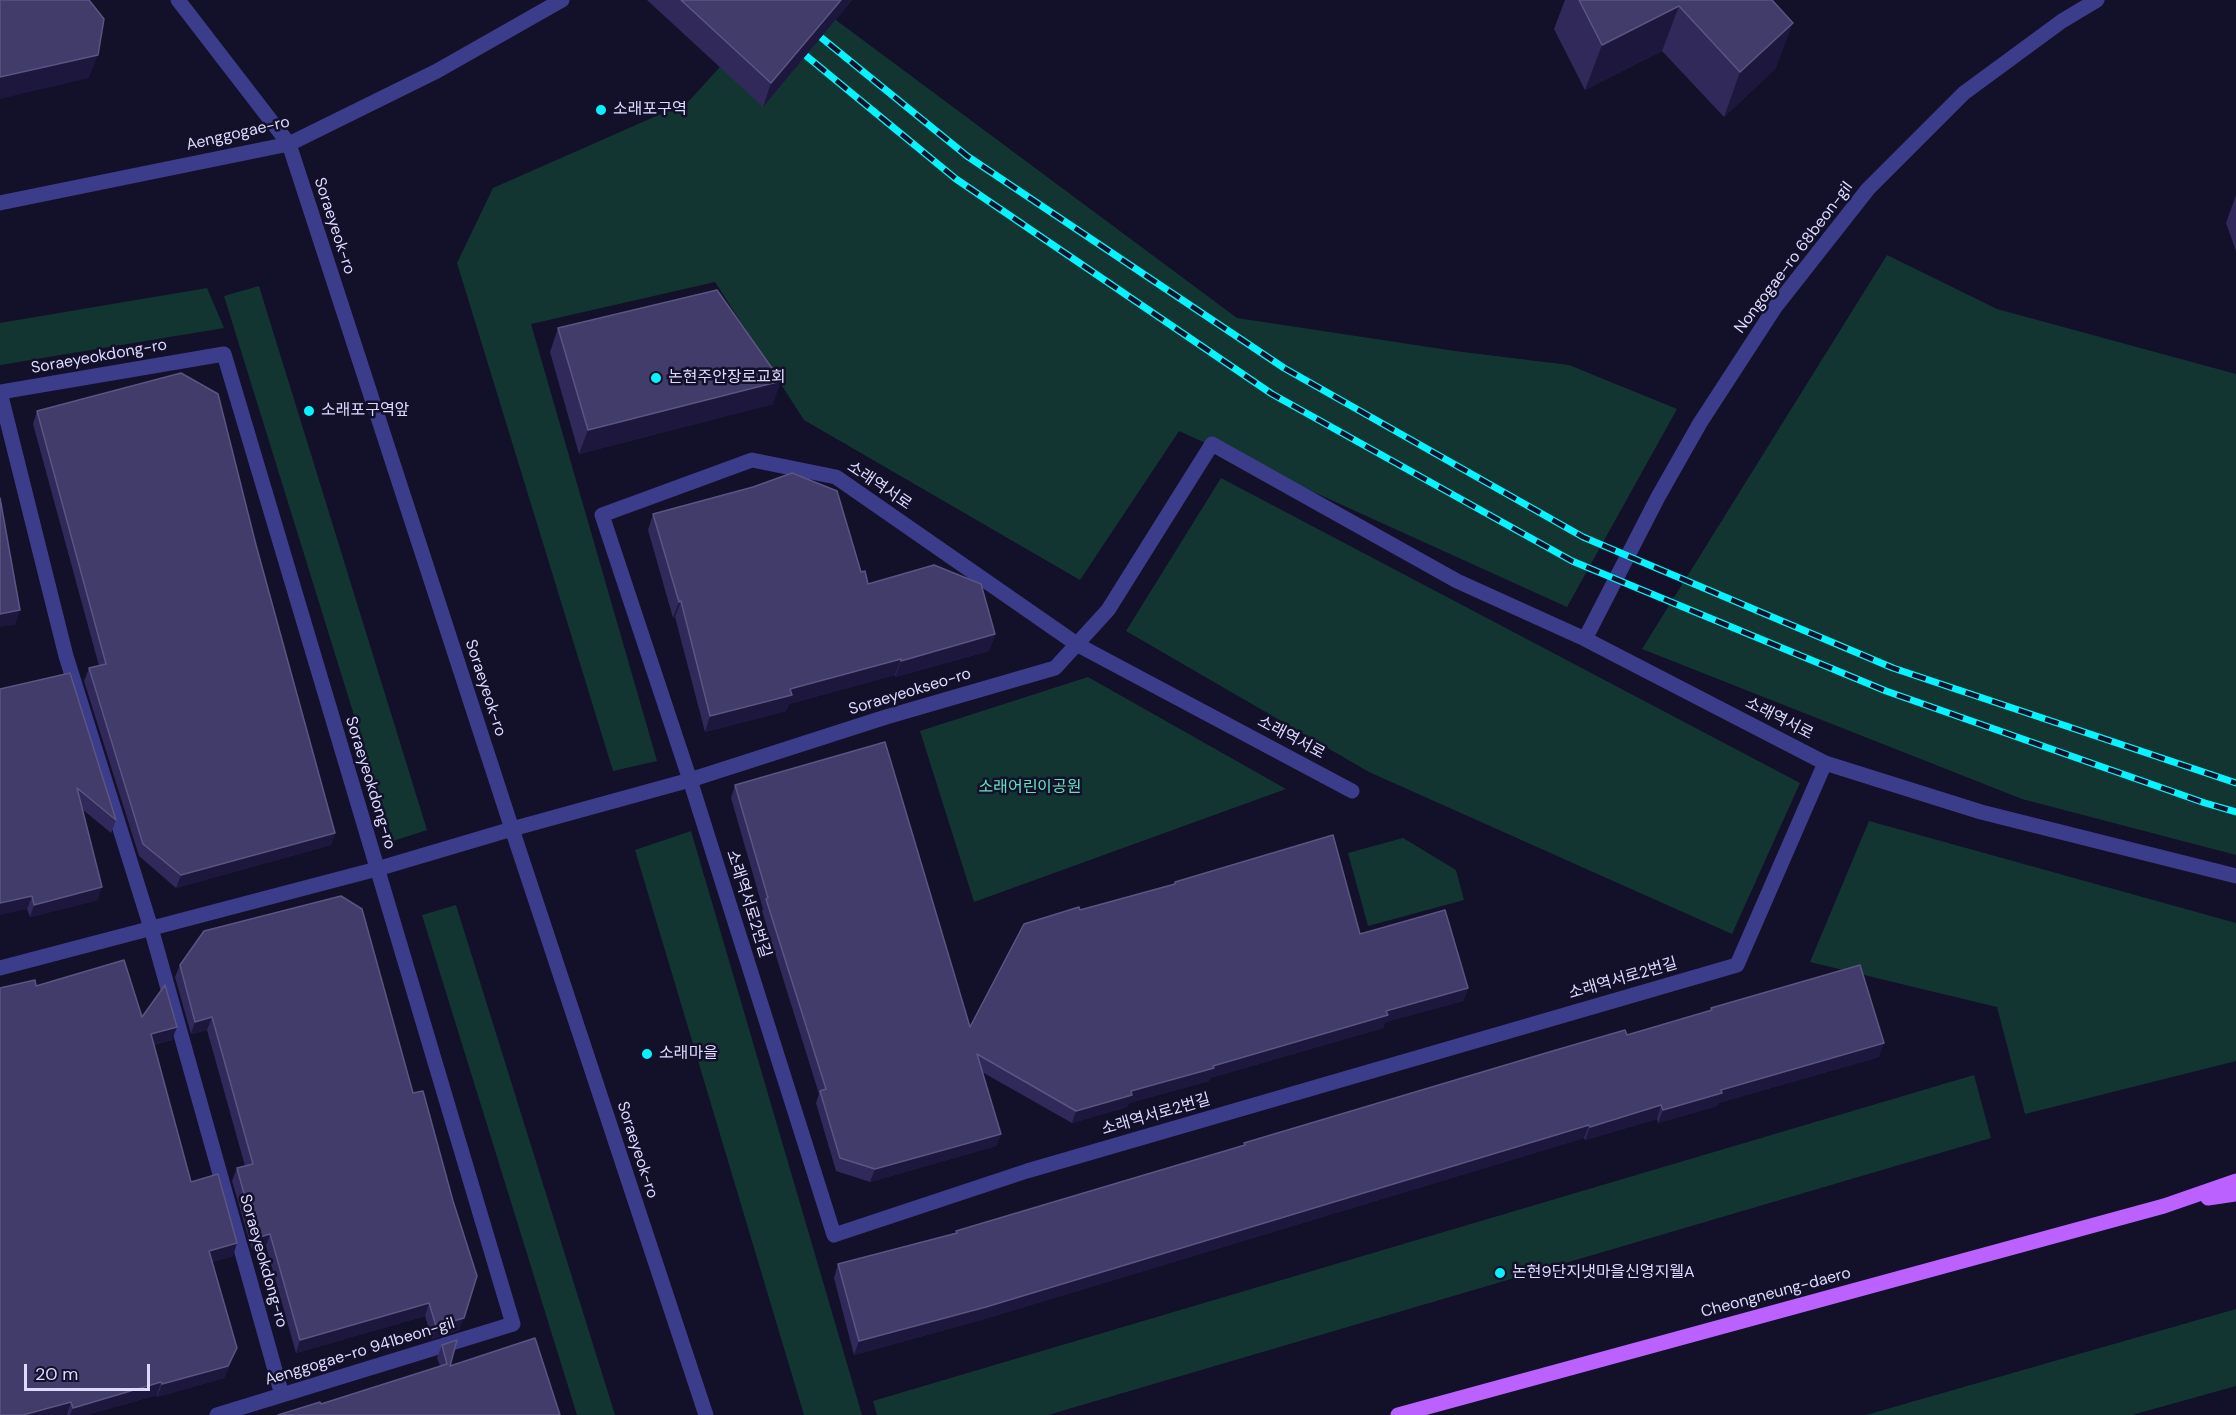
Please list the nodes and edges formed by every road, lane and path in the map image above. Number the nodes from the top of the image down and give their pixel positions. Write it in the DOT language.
graph roads {
  1 [pos="178,0"];
  2 [pos="562,0"];
  3 [pos="2097,0"];
  4 [pos="289,144"];
  5 [pos="0,203"];
  6 [pos="0,392"];
  7 [pos="1585,639"];
  8 [pos="1078,645"];
  9 [pos="1825,763"];
  10 [pos="690,780"];
  11 [pos="1352,791"];
  12 [pos="512,829"];
  13 [pos="377,869"];
  14 [pos="2236,876"];
  15 [pos="151,928"];
  16 [pos="0,968"];
  17 [pos="2236,1181"];
  18 [pos="2236,1194"];
  19 [pos="2164,1206"];
  20 [pos="513,1324"];
  21 [pos="282,1395"];
  22 [pos="217,1415"];
  23 [pos="706,1415"];
  24 [pos="1398,1415"];
  1 -- 4 [label="street, Soraeyeok-ro"];
  2 -- 4 [label="street, Aenggogae-ro"];
  3 -- 7 [label="street, Nongogae-ro 68beon-gil"];
  4 -- 5 [label="street, Aenggogae-ro"];
  4 -- 12 [label="street, Soraeyeok-ro"];
  6 -- 13 [label="street, Soraeyeokdong-ro"];
  6 -- 15 [label="street, Soraeyeokdong-ro"];
  7 -- 8 [label="street, 소래역서로"];
  7 -- 9 [label="street, 소래역서로"];
  8 -- 10 [label="street, Soraeyeokseo-ro"];
  8 -- 10 [label="street, 소래역서로"];
  8 -- 11 [label="street, 소래역서로"];
  9 -- 10 [label="street, 소래역서로2번길"];
  9 -- 14 [label="street, 소래역서로"];
  10 -- 12 [label="street, Soraeyeokseo-ro"];
  12 -- 13 [label="street, Soraeyeokdong-ro"];
  12 -- 23 [label="street, Soraeyeok-ro"];
  13 -- 15 [label="street, Soraeyeokdong-ro"];
  13 -- 20 [label="street, Soraeyeokdong-ro"];
  15 -- 16 [label="street, Soraeyeokdong-ro"];
  15 -- 21 [label="street, Soraeyeokdong-ro"];
  17 -- 19 [label="main road, Cheongneung-daero"];
  18 -- 19 [label="main road, Cheongneung-daero"];
  19 -- 24 [label="main road, Cheongneung-daero"];
  20 -- 21 [label="street, Aenggogae-ro 941beon-gil"];
  21 -- 22 [label="street, Aenggogae-ro 941beon-gil"];
}
